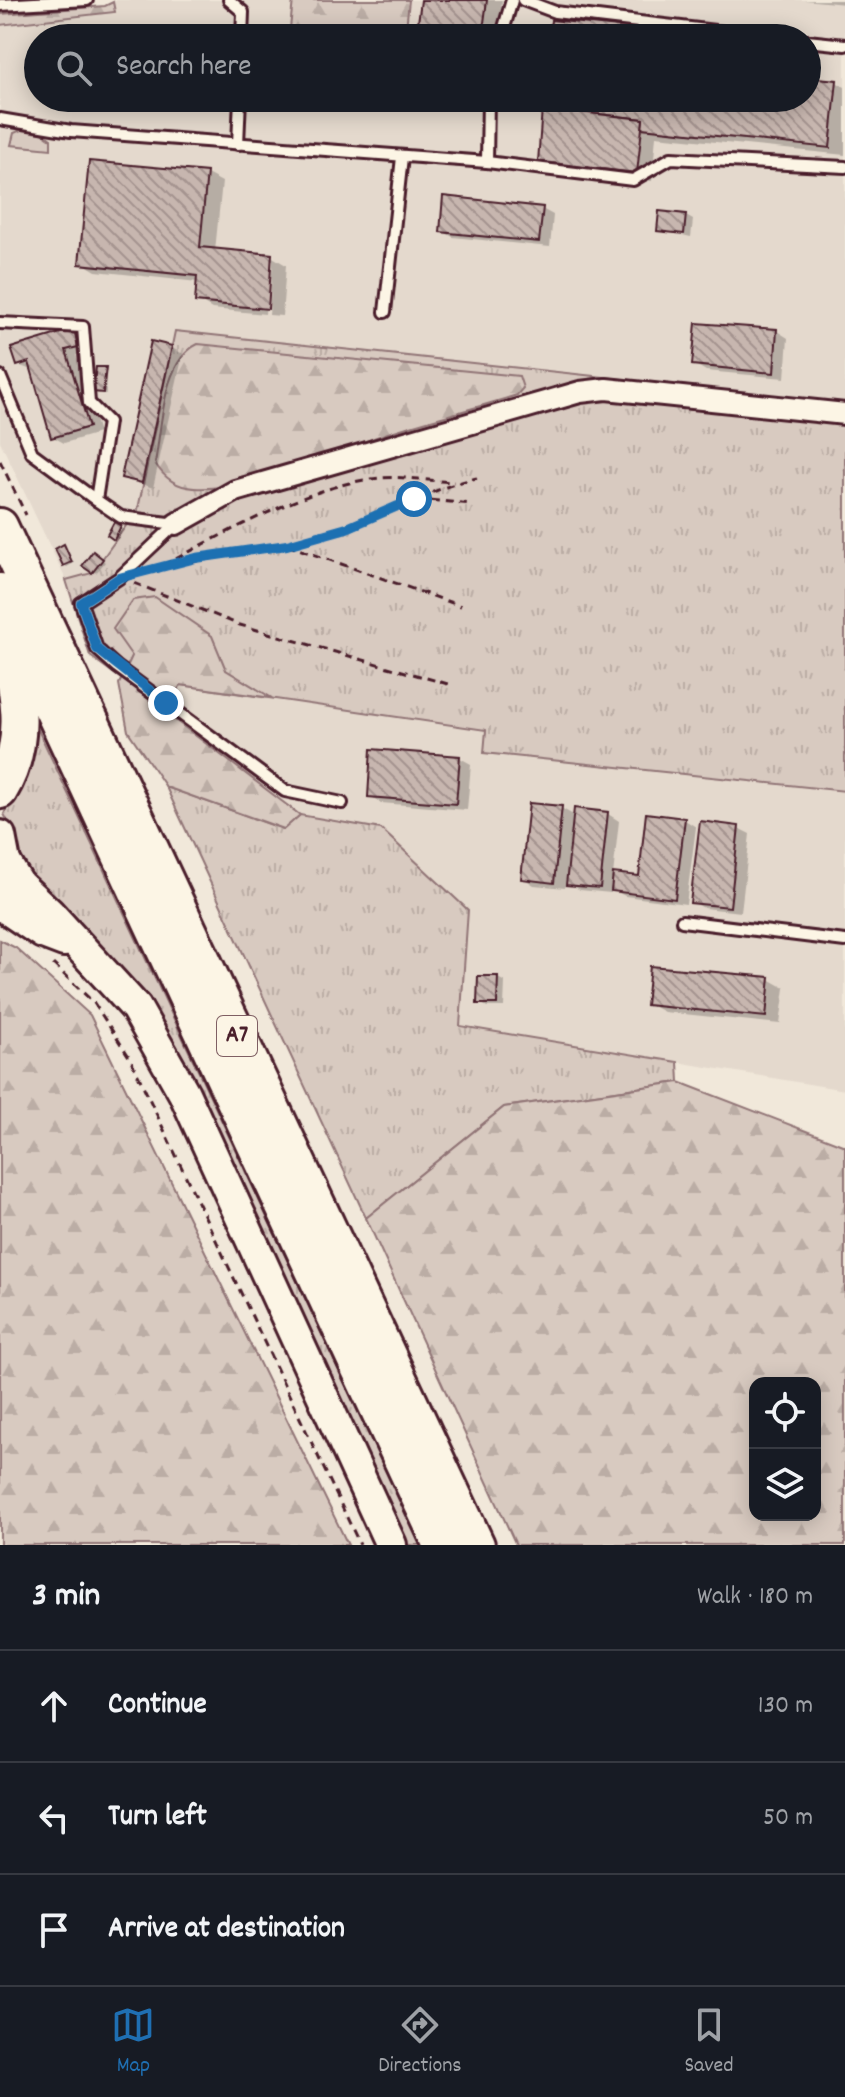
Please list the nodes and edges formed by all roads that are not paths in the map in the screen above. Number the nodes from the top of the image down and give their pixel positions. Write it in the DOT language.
graph roads {
  1 [pos="87,0"];
  2 [pos="229,0"];
  3 [pos="512,0"];
  4 [pos="523,0"];
  5 [pos="0,5"];
  6 [pos="243,24"];
  7 [pos="505,24"];
  8 [pos="656,24"];
  9 [pos="821,42"];
  10 [pos="845,45"];
  11 [pos="239,112"];
  12 [pos="488,112"];
  13 [pos="0,119"];
  14 [pos="238,144"];
  15 [pos="402,157"];
  16 [pos="487,162"];
  17 [pos="845,167"];
  18 [pos="385,312"];
  19 [pos="0,323"];
  20 [pos="0,376"];
  21 [pos="845,414"];
  22 [pos="96,500"];
  23 [pos="176,524"];
  24 [pos="0,526"];
  25 [pos="0,593"];
  26 [pos="0,623"];
  27 [pos="0,791"];
  28 [pos="342,803"];
  29 [pos="2,859"];
  30 [pos="0,904"];
  31 [pos="682,921"];
  32 [pos="845,941"];
  33 [pos="77,946"];
  34 [pos="380,1542"];
  35 [pos="443,1545"];
  36 [pos="477,1545"];
  1 -- 5 [label="lane"];
  2 -- 6 [label="lane"];
  3 -- 7 [label="lane"];
  4 -- 8 [label="lane"];
  9 -- 10 [label="lane"];
  11 -- 14 [label="lane"];
  12 -- 16 [label="lane"];
  13 -- 14 [label="lane"];
  14 -- 15 [label="lane"];
  15 -- 16 [label="lane"];
  15 -- 18 [label="lane"];
  16 -- 17 [label="lane"];
  19 -- 22 [label="lane"];
  20 -- 22 [label="lane"];
  21 -- 23 [label="street"];
  22 -- 23 [label="lane"];
  23 -- 28 [label="lane"];
  24 -- 36 [label="highway, A7"];
  25 -- 35 [label="highway, A7"];
  26 -- 27 [label="highway"];
  29 -- 33 [label="main road"];
  30 -- 33 [label="main road"];
  31 -- 32 [label="lane"];
  33 -- 34 [label="main road"];
}
